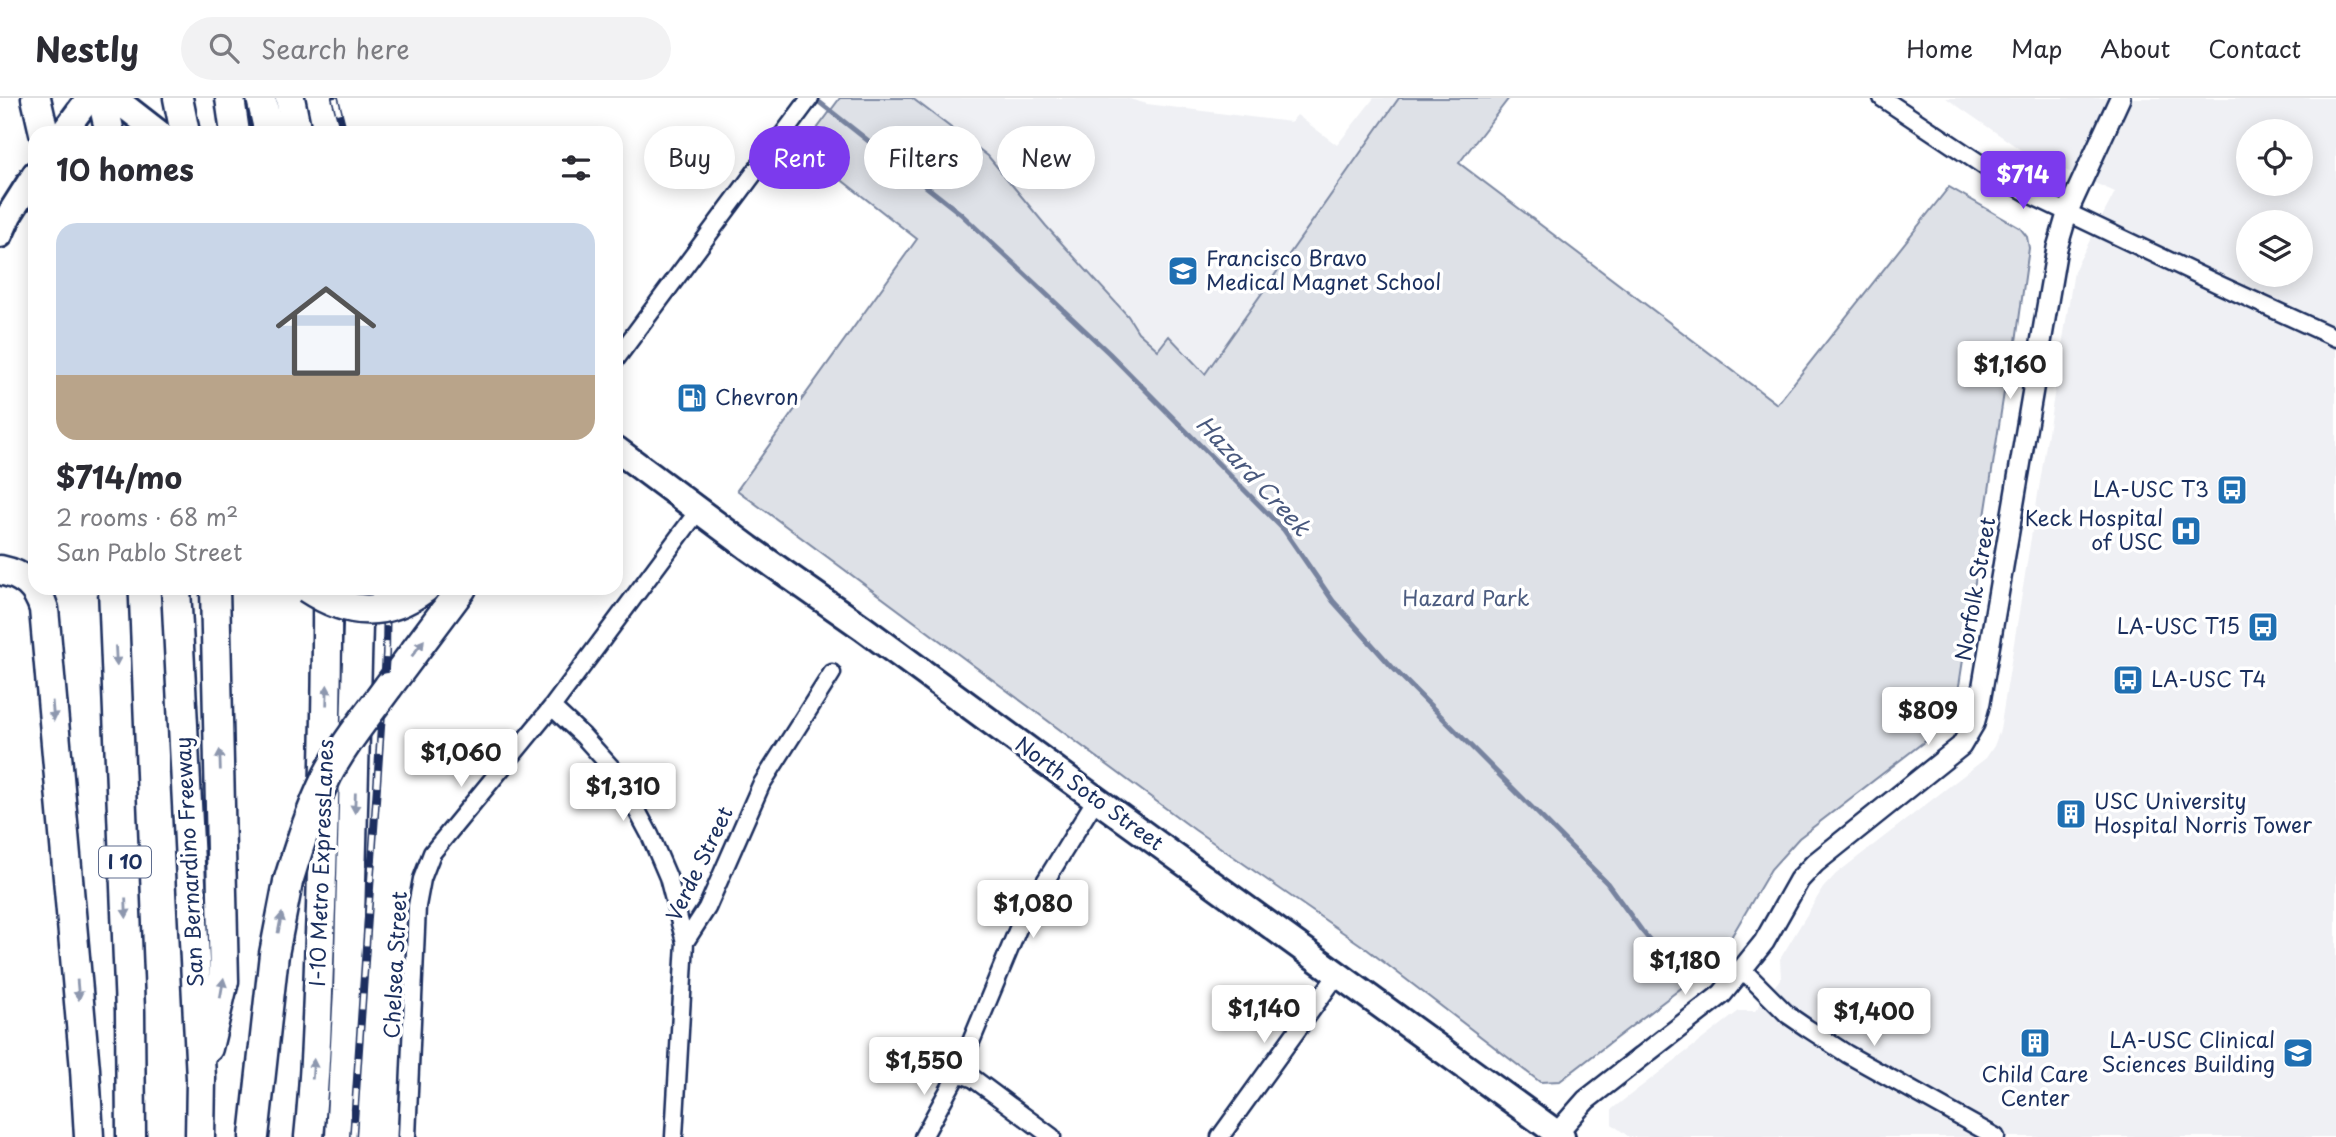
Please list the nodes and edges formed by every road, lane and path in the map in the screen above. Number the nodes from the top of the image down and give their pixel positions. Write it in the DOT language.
graph roads {
  1 [pos="36,98"];
  2 [pos="89,98"];
  3 [pos="102,98"];
  4 [pos="114,98"];
  5 [pos="178,98"];
  6 [pos="230,98"];
  7 [pos="261,98"];
  8 [pos="290,98"];
  9 [pos="810,98"];
  10 [pos="1882,98"];
  11 [pos="2120,98"];
  12 [pos="42,126"];
  13 [pos="68,126"];
  14 [pos="108,126"];
  15 [pos="150,126"];
  16 [pos="184,126"];
  17 [pos="192,126"];
  18 [pos="234,126"];
  19 [pos="267,126"];
  20 [pos="296,126"];
  21 [pos="28,185"];
  22 [pos="2068,211"];
  23 [pos="0,235"];
  24 [pos="2336,338"];
  25 [pos="623,350"];
  26 [pos="623,454"];
  27 [pos="698,511"];
  28 [pos="0,570"];
  29 [pos="0,579"];
  30 [pos="28,581"];
  31 [pos="28,584"];
  32 [pos="39,595"];
  33 [pos="113,595"];
  34 [pos="176,595"];
  35 [pos="215,595"];
  36 [pos="319,595"];
  37 [pos="327,595"];
  38 [pos="359,595"];
  39 [pos="414,595"];
  40 [pos="454,598"];
  41 [pos="832,673"];
  42 [pos="552,707"];
  43 [pos="1096,799"];
  44 [pos="685,943"];
  45 [pos="1744,970"];
  46 [pos="1337,975"];
  47 [pos="958,1073"];
  48 [pos="201,1078"];
  49 [pos="1560,1135"];
  50 [pos="89,1137"];
  51 [pos="131,1137"];
  52 [pos="200,1137"];
  53 [pos="254,1137"];
  54 [pos="309,1137"];
  55 [pos="340,1137"];
  56 [pos="407,1137"];
  57 [pos="674,1137"];
  58 [pos="923,1137"];
  59 [pos="1052,1137"];
  60 [pos="1220,1137"];
  61 [pos="1996,1137"];
  1 -- 12 [label="highway"];
  2 -- 13 [label="main road"];
  3 -- 14 [label="highway"];
  4 -- 15 [label="main road"];
  5 -- 16 [label="highway"];
  5 -- 17 [label="main road"];
  6 -- 18 [label="highway"];
  7 -- 19 [label="highway"];
  8 -- 20 [label="highway"];
  9 -- 25 [label="street"];
  10 -- 22 [label="street"];
  11 -- 22 [label="street, Norfolk Street"];
  21 -- 23 [label="main road"];
  22 -- 24 [label="street"];
  22 -- 45 [label="street, Norfolk Street"];
  26 -- 27 [label="main road, North Soto Street"];
  27 -- 42 [label="street, Chelsea Street"];
  27 -- 43 [label="main road, North Soto Street"];
  28 -- 30 [label="highway"];
  29 -- 31 [label="highway"];
  32 -- 50 [label="highway, one-way"];
  33 -- 51 [label="highway, I 10, one-way"];
  34 -- 48 [label="highway, San Bernardino Freeway"];
  48 -- 35 [label="highway, one-way"];
  36 -- 39 [label="highway, bridge"];
  54 -- 37 [label="highway, I-10 Metro ExpressLanes, one-way"];
  38 -- 55 [label="highway, I-10 Metro ExpressLanes, one-way"];
  53 -- 40 [label="highway, one-way, bridge"];
  41 -- 44 [label="street, Verde Street"];
  42 -- 44 [label="street"];
  42 -- 56 [label="street, Chelsea Street"];
  43 -- 46 [label="main road, North Soto Street"];
  43 -- 47 [label="street"];
  44 -- 57 [label="street, Verde Street"];
  45 -- 49 [label="street, Norfolk Street"];
  45 -- 61 [label="street"];
  46 -- 49 [label="main road, North Soto Street"];
  46 -- 60 [label="street"];
  47 -- 58 [label="street"];
  47 -- 59 [label="street"];
  48 -- 52 [label="highway, San Bernardino Freeway"];
}
